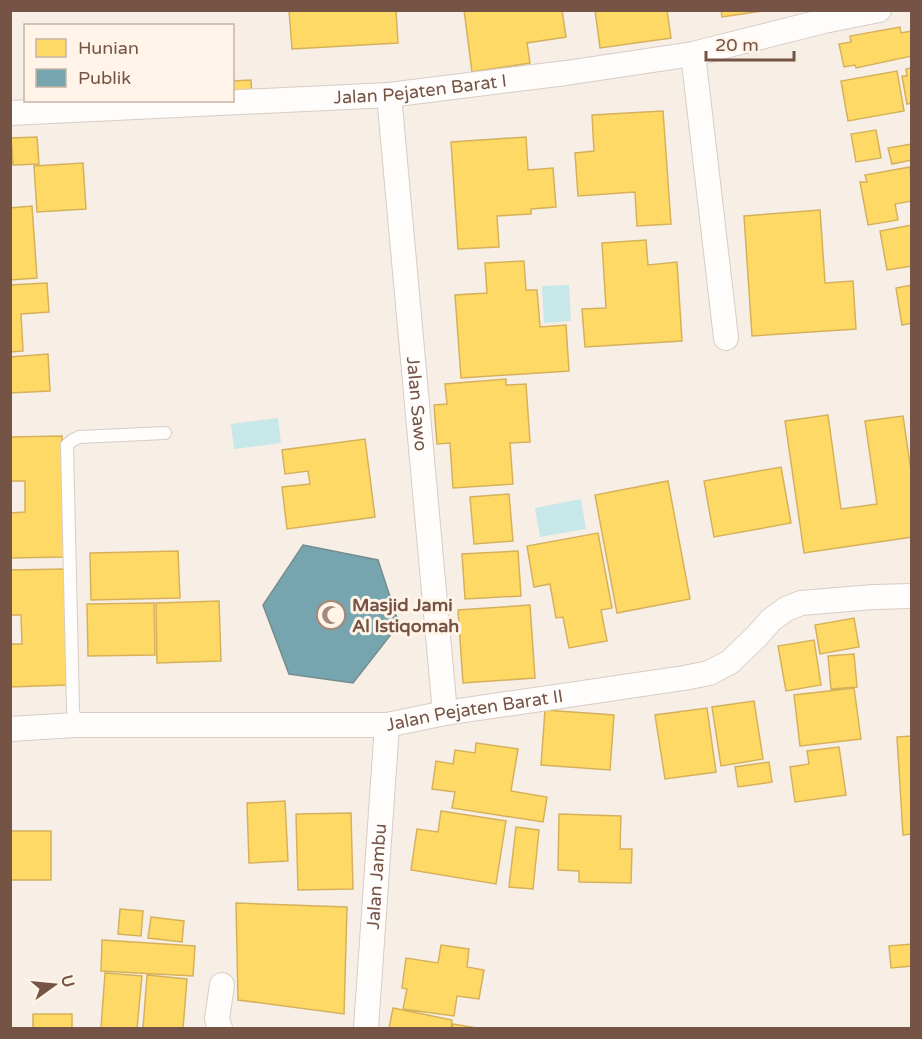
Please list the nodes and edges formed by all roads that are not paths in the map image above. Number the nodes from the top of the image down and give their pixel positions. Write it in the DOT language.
graph roads {
  1 [pos="879,10"];
  2 [pos="693,54"];
  3 [pos="389,95"];
  4 [pos="233,102"];
  5 [pos="234,102"];
  6 [pos="10,112"];
  7 [pos="726,338"];
  8 [pos="165,433"];
  9 [pos="912,596"];
  10 [pos="444,713"];
  11 [pos="75,725"];
  12 [pos="387,725"];
  13 [pos="10,729"];
  14 [pos="222,985"];
  15 [pos="220,1029"];
  16 [pos="366,1029"];
  1 -- 2 [label="street, Jalan Pejaten Barat I"];
  2 -- 3 [label="street, Jalan Pejaten Barat I"];
  2 -- 7 [label="street"];
  3 -- 5 [label="street, Jalan Pejaten Barat I"];
  3 -- 10 [label="street, Jalan Sawo"];
  4 -- 6 [label="street, Jalan Pejaten Barat I"];
  8 -- 11 [label="lane"];
  9 -- 10 [label="street, Jalan Pejaten Barat II"];
  10 -- 12 [label="street, Jalan Pejaten Barat II"];
  11 -- 12 [label="street, Jalan Pejaten Barat II"];
  11 -- 13 [label="street, Jalan Pejaten Barat II"];
  12 -- 16 [label="street, Jalan Jambu"];
  14 -- 15 [label="street"];
}
